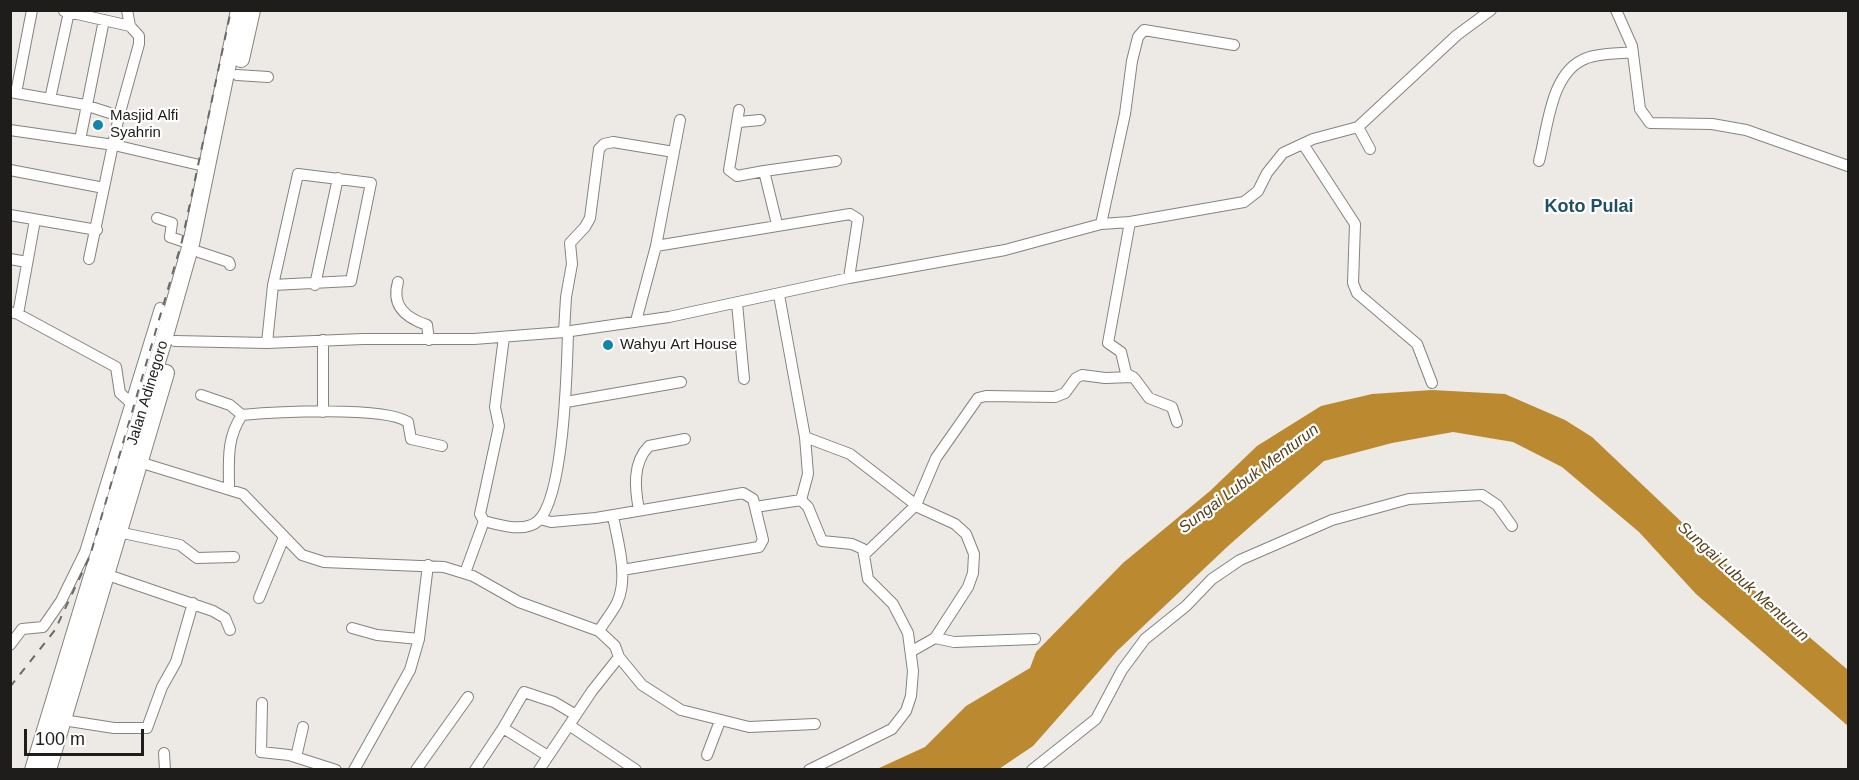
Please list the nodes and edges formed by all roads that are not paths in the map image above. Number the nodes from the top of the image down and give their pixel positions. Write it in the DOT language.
graph roads {
  1 [pos="32,10"];
  2 [pos="127,10"];
  3 [pos="239,10"];
  4 [pos="252,10"];
  5 [pos="1491,10"];
  6 [pos="66,11"];
  7 [pos="1619,12"];
  8 [pos="104,20"];
  9 [pos="130,26"];
  10 [pos="1234,45"];
  11 [pos="1633,52"];
  12 [pos="237,75"];
  13 [pos="268,78"];
  14 [pos="13,92"];
  15 [pos="50,99"];
  16 [pos="85,105"];
  17 [pos="119,116"];
  18 [pos="680,120"];
  19 [pos="760,120"];
  20 [pos="1358,127"];
  21 [pos="10,130"];
  22 [pos="80,140"];
  23 [pos="1304,144"];
  24 [pos="114,145"];
  25 [pos="1370,149"];
  26 [pos="674,152"];
  27 [pos="836,160"];
  28 [pos="1539,161"];
  29 [pos="1848,166"];
  30 [pos="208,167"];
  31 [pos="10,170"];
  32 [pos="764,171"];
  33 [pos="338,178"];
  34 [pos="104,188"];
  35 [pos="10,215"];
  36 [pos="158,218"];
  37 [pos="35,220"];
  38 [pos="1130,222"];
  39 [pos="1101,224"];
  40 [pos="777,225"];
  41 [pos="97,230"];
  42 [pos="656,246"];
  43 [pos="195,248"];
  44 [pos="10,259"];
  45 [pos="89,259"];
  46 [pos="27,262"];
  47 [pos="230,265"];
  48 [pos="849,278"];
  49 [pos="398,282"];
  50 [pos="273,285"];
  51 [pos="315,285"];
  52 [pos="779,295"];
  53 [pos="737,303"];
  54 [pos="160,308"];
  55 [pos="14,313"];
  56 [pos="636,321"];
  57 [pos="566,332"];
  58 [pos="504,337"];
  59 [pos="323,340"];
  60 [pos="429,340"];
  61 [pos="175,341"];
  62 [pos="267,343"];
  63 [pos="1133,377"];
  64 [pos="744,380"];
  65 [pos="681,382"];
  66 [pos="1432,383"];
  67 [pos="201,395"];
  68 [pos="566,402"];
  69 [pos="130,403"];
  70 [pos="323,412"];
  71 [pos="242,414"];
  72 [pos="1177,422"];
  73 [pos="130,427"];
  74 [pos="805,437"];
  75 [pos="685,439"];
  76 [pos="442,446"];
  77 [pos="140,462"];
  78 [pos="229,489"];
  79 [pos="801,500"];
  80 [pos="916,505"];
  81 [pos="755,507"];
  82 [pos="639,510"];
  83 [pos="613,516"];
  84 [pos="540,519"];
  85 [pos="484,521"];
  86 [pos="1512,526"];
  87 [pos="118,532"];
  88 [pos="284,537"];
  89 [pos="864,555"];
  90 [pos="234,557"];
  91 [pos="428,564"];
  92 [pos="622,570"];
  93 [pos="465,573"];
  94 [pos="105,574"];
  95 [pos="259,598"];
  96 [pos="193,603"];
  97 [pos="352,628"];
  98 [pos="230,630"];
  99 [pos="599,631"];
  100 [pos="935,638"];
  101 [pos="419,639"];
  102 [pos="1035,639"];
  103 [pos="10,645"];
  104 [pos="912,651"];
  105 [pos="619,657"];
  106 [pos="72,661"];
  107 [pos="65,684"];
  108 [pos="468,697"];
  109 [pos="262,704"];
  110 [pos="576,715"];
  111 [pos="63,720"];
  112 [pos="720,721"];
  113 [pos="815,724"];
  114 [pos="569,725"];
  115 [pos="303,727"];
  116 [pos="503,728"];
  117 [pos="164,753"];
  118 [pos="707,755"];
  119 [pos="548,756"];
  120 [pos="296,757"];
  121 [pos="815,768"];
  122 [pos="33,770"];
  123 [pos="48,770"];
  124 [pos="165,770"];
  125 [pos="336,770"];
  126 [pos="354,770"];
  127 [pos="416,770"];
  128 [pos="475,770"];
  129 [pos="539,770"];
  130 [pos="636,770"];
  131 [pos="1032,770"];
  1 -- 14 [label="street"];
  2 -- 9 [label="street"];
  3 -- 30 [label="highway, Jalan Adinegoro"];
  4 -- 12 [label="highway, Jalan Adinegoro"];
  5 -- 20 [label="street"];
  6 -- 8 [label="street"];
  6 -- 15 [label="street"];
  7 -- 11 [label="street"];
  8 -- 9 [label="street"];
  8 -- 16 [label="street"];
  9 -- 17 [label="street"];
  10 -- 39 [label="street"];
  11 -- 28 [label="street"];
  11 -- 29 [label="street"];
  12 -- 13 [label="street"];
  12 -- 43 [label="highway, Jalan Adinegoro"];
  14 -- 15 [label="street"];
  15 -- 16 [label="street"];
  16 -- 17 [label="street"];
  16 -- 22 [label="street"];
  17 -- 24 [label="street"];
  18 -- 26 [label="street"];
  19 -- 32 [label="street"];
  20 -- 23 [label="street"];
  20 -- 25 [label="street"];
  21 -- 22 [label="street"];
  22 -- 24 [label="street"];
  23 -- 38 [label="street"];
  23 -- 66 [label="street"];
  24 -- 30 [label="street"];
  24 -- 34 [label="street"];
  26 -- 42 [label="street"];
  26 -- 57 [label="street"];
  27 -- 32 [label="street"];
  30 -- 43 [label="highway, Jalan Adinegoro"];
  31 -- 34 [label="street"];
  32 -- 40 [label="street"];
  33 -- 50 [label="street"];
  33 -- 51 [label="street"];
  33 -- 51 [label="street"];
  34 -- 41 [label="street"];
  35 -- 37 [label="street"];
  36 -- 43 [label="street"];
  37 -- 41 [label="street"];
  37 -- 46 [label="street"];
  38 -- 39 [label="street"];
  38 -- 63 [label="street"];
  39 -- 48 [label="street"];
  40 -- 42 [label="street"];
  40 -- 48 [label="street"];
  41 -- 45 [label="street"];
  42 -- 56 [label="street"];
  43 -- 47 [label="street"];
  43 -- 61 [label="highway, Jalan Adinegoro"];
  43 -- 73 [label="highway, Jalan Adinegoro"];
  44 -- 46 [label="street"];
  46 -- 55 [label="street"];
  48 -- 52 [label="street"];
  49 -- 60 [label="street"];
  50 -- 51 [label="street"];
  50 -- 62 [label="street"];
  52 -- 53 [label="street"];
  52 -- 74 [label="street"];
  53 -- 56 [label="street"];
  53 -- 64 [label="street"];
  54 -- 69 [label="street"];
  55 -- 69 [label="street"];
  56 -- 57 [label="street"];
  57 -- 58 [label="street"];
  57 -- 68 [label="street"];
  58 -- 60 [label="street"];
  58 -- 85 [label="street"];
  59 -- 60 [label="street"];
  59 -- 62 [label="street"];
  59 -- 70 [label="street"];
  61 -- 62 [label="street"];
  61 -- 77 [label="highway, Jalan Adinegoro"];
  63 -- 72 [label="street"];
  63 -- 80 [label="street"];
  65 -- 68 [label="street"];
  67 -- 71 [label="street"];
  68 -- 84 [label="street"];
  69 -- 73 [label="street"];
  70 -- 71 [label="street"];
  70 -- 76 [label="street"];
  71 -- 78 [label="street"];
  73 -- 103 [label="street"];
  73 -- 106 [label="highway, Jalan Adinegoro"];
  74 -- 79 [label="street"];
  74 -- 80 [label="street"];
  75 -- 82 [label="street"];
  77 -- 78 [label="street"];
  77 -- 87 [label="highway, Jalan Adinegoro"];
  78 -- 88 [label="street"];
  79 -- 81 [label="street"];
  79 -- 89 [label="street"];
  80 -- 89 [label="street"];
  80 -- 100 [label="street"];
  81 -- 82 [label="street"];
  81 -- 92 [label="street"];
  82 -- 83 [label="street"];
  83 -- 84 [label="street"];
  83 -- 92 [label="street"];
  84 -- 85 [label="street"];
  85 -- 93 [label="street"];
  86 -- 131 [label="street"];
  87 -- 90 [label="street"];
  87 -- 94 [label="highway, Jalan Adinegoro"];
  88 -- 91 [label="street"];
  88 -- 95 [label="street"];
  89 -- 104 [label="street"];
  91 -- 93 [label="street"];
  91 -- 101 [label="street"];
  92 -- 99 [label="street"];
  93 -- 99 [label="street"];
  94 -- 96 [label="street"];
  94 -- 106 [label="highway, Jalan Adinegoro"];
  96 -- 98 [label="street"];
  96 -- 111 [label="street"];
  97 -- 101 [label="street"];
  99 -- 105 [label="street"];
  100 -- 102 [label="street"];
  100 -- 104 [label="street"];
  101 -- 126 [label="street"];
  104 -- 121 [label="street"];
  105 -- 110 [label="street"];
  105 -- 112 [label="street"];
  106 -- 107 [label="highway, Jalan Adinegoro"];
  107 -- 111 [label="highway, Jalan Adinegoro"];
  107 -- 122 [label="highway, Jalan Adinegoro"];
  108 -- 127 [label="street"];
  109 -- 120 [label="street"];
  110 -- 114 [label="street"];
  110 -- 116 [label="street"];
  111 -- 123 [label="highway, Jalan Adinegoro"];
  112 -- 113 [label="street"];
  112 -- 118 [label="street"];
  114 -- 119 [label="street"];
  114 -- 130 [label="street"];
  115 -- 120 [label="street"];
  116 -- 119 [label="street"];
  116 -- 128 [label="street"];
  117 -- 124 [label="street"];
  119 -- 129 [label="street"];
  120 -- 125 [label="street"];
}
